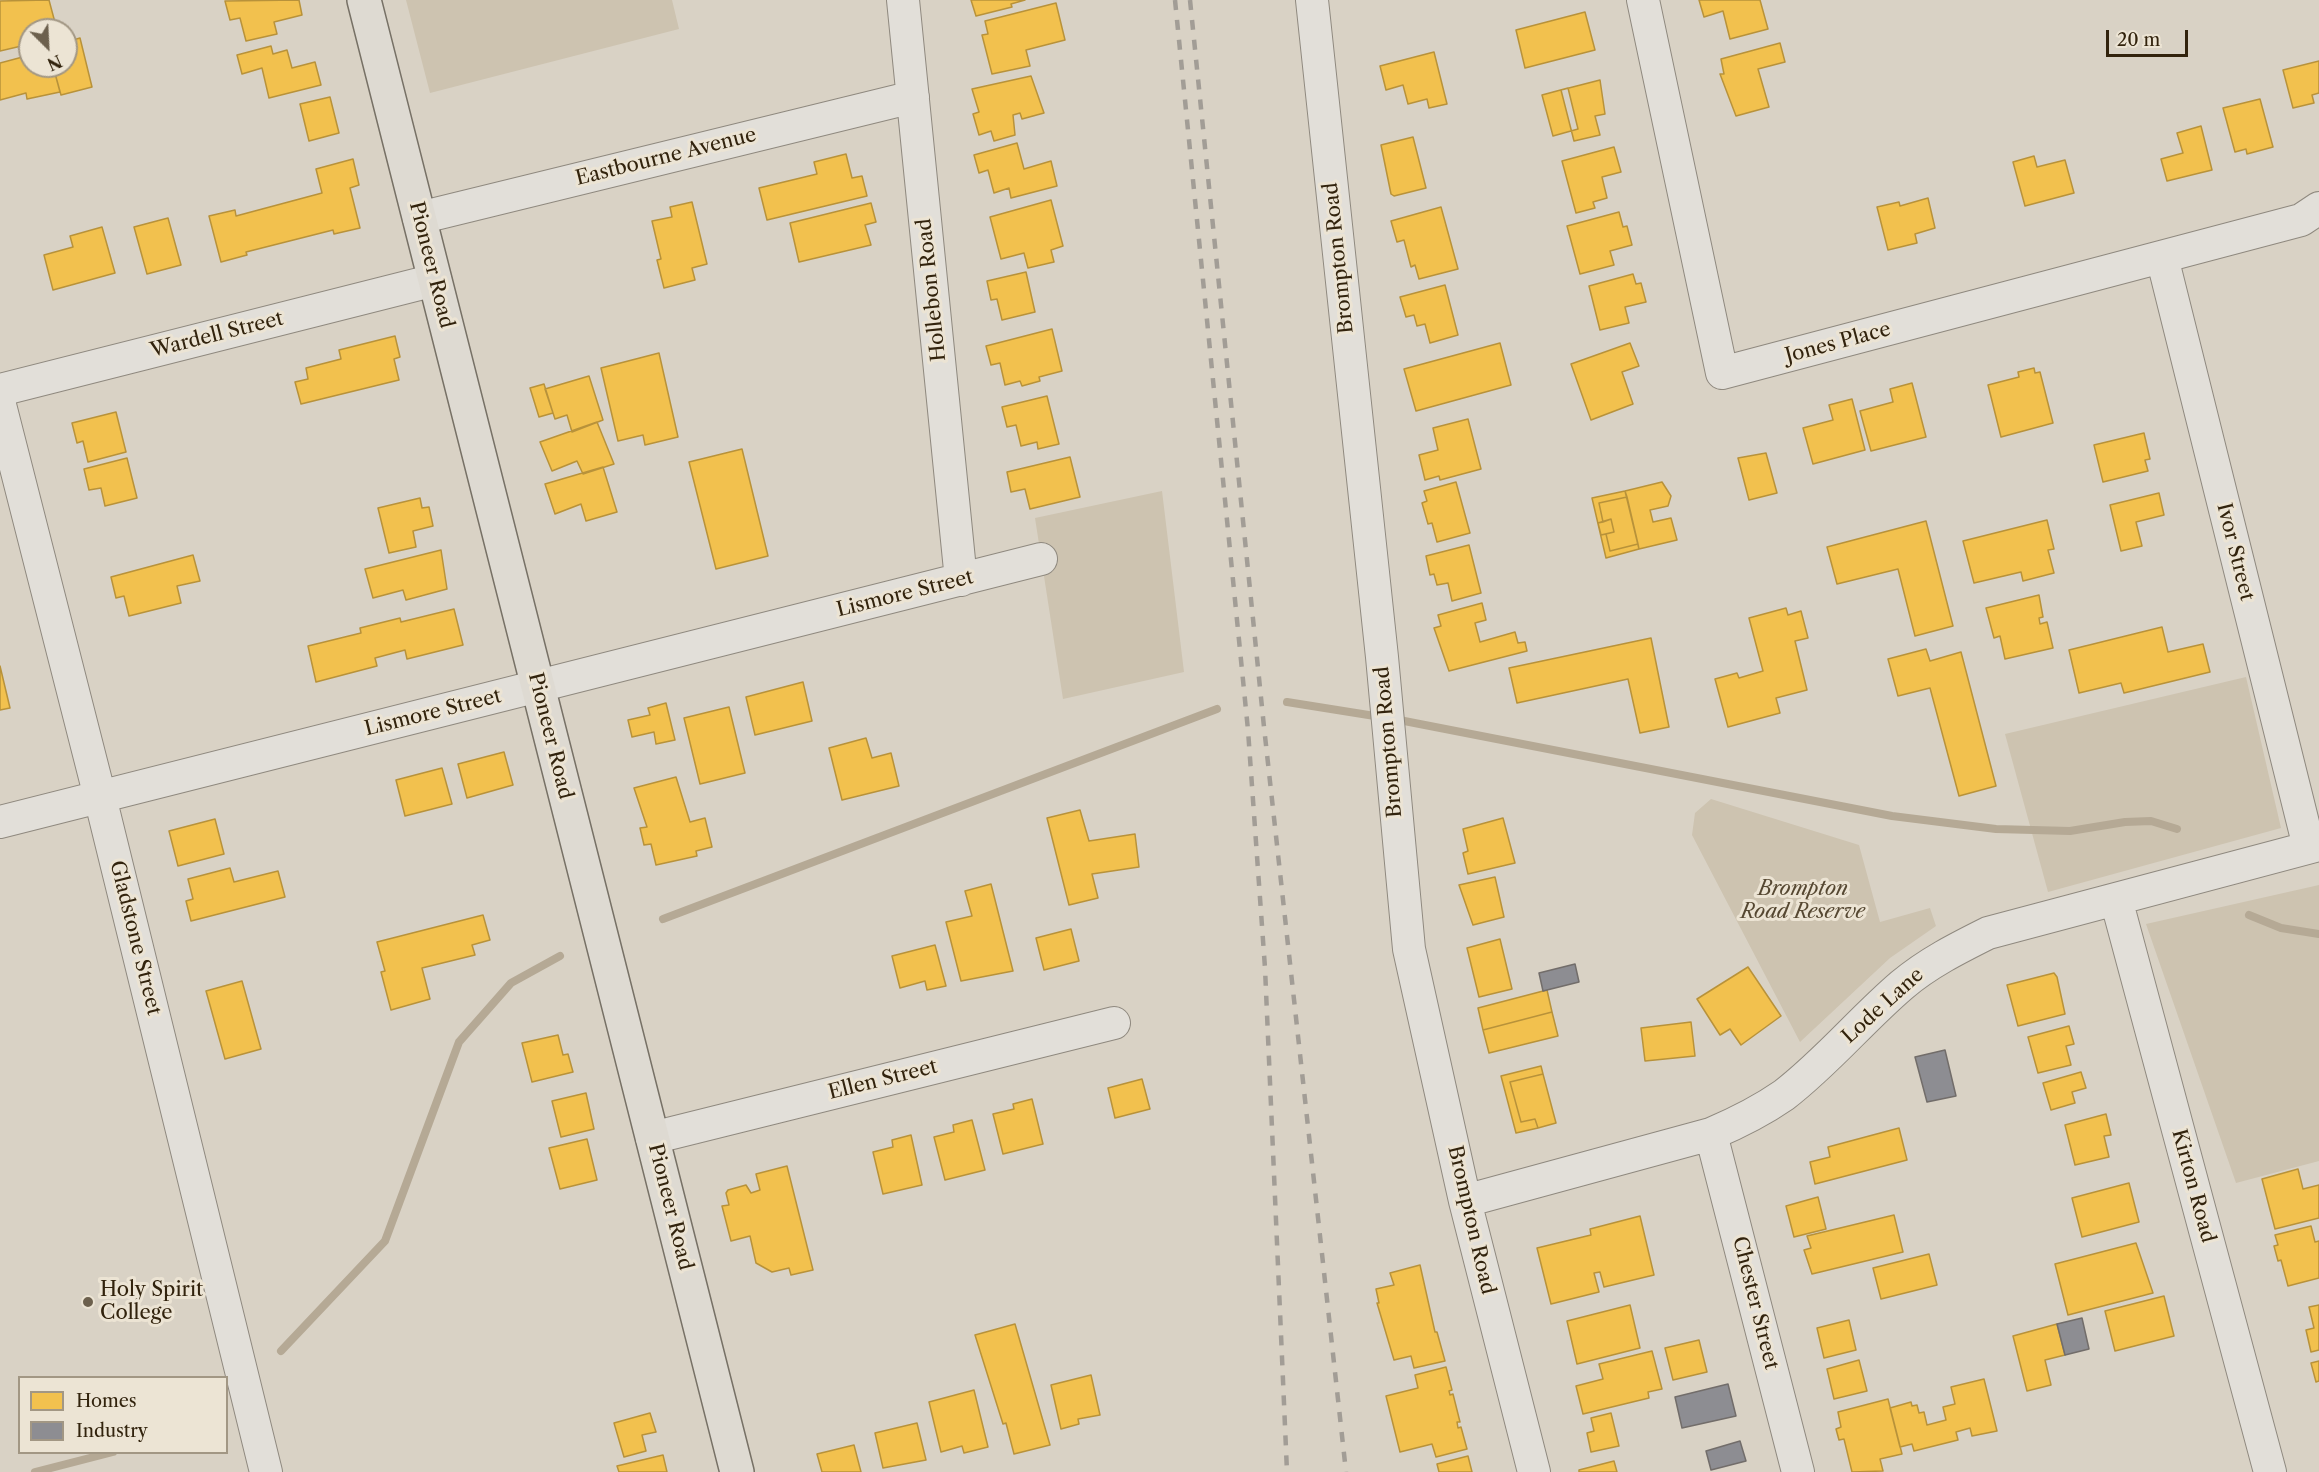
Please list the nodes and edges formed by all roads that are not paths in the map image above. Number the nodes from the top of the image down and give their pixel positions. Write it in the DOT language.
graph roads {
  1 [pos="364,0"];
  2 [pos="903,0"];
  3 [pos="1312,0"];
  4 [pos="1642,0"];
  5 [pos="913,98"];
  6 [pos="2319,208"];
  7 [pos="419,218"];
  8 [pos="2162,257"];
  9 [pos="435,280"];
  10 [pos="0,390"];
  11 [pos="0,405"];
  12 [pos="1041,559"];
  13 [pos="961,580"];
  14 [pos="538,686"];
  15 [pos="100,797"];
  16 [pos="0,822"];
  17 [pos="2314,846"];
  18 [pos="2116,899"];
  19 [pos="1114,1023"];
  20 [pos="1711,1134"];
  21 [pos="652,1138"];
  22 [pos="1465,1201"];
  23 [pos="266,1472"];
  24 [pos="737,1472"];
  25 [pos="1534,1472"];
  26 [pos="1798,1472"];
  27 [pos="2270,1472"];
  1 -- 7 [label="main road, Pioneer Road"];
  2 -- 5 [label="street, Hollebon Road"];
  3 -- 22 [label="street, Brompton Road"];
  4 -- 8 [label="street, Jones Place"];
  5 -- 7 [label="street, Eastbourne Avenue"];
  5 -- 13 [label="street, Hollebon Road"];
  6 -- 8 [label="street, Jones Place"];
  7 -- 9 [label="main road, Pioneer Road"];
  8 -- 17 [label="street, Ivor Street"];
  9 -- 10 [label="street, Wardell Street"];
  9 -- 14 [label="main road, Pioneer Road"];
  11 -- 15 [label="street, Gladstone Street"];
  12 -- 13 [label="street, Lismore Street"];
  13 -- 14 [label="street, Lismore Street"];
  14 -- 15 [label="street, Lismore Street"];
  14 -- 21 [label="main road, Pioneer Road"];
  15 -- 16 [label="street, Lismore Street"];
  15 -- 23 [label="street, Gladstone Street"];
  17 -- 18 [label="street, Lode Lane"];
  18 -- 20 [label="street, Lode Lane"];
  18 -- 27 [label="street, Kirton Road"];
  19 -- 21 [label="street, Ellen Street"];
  20 -- 22 [label="street, Lode Lane"];
  20 -- 26 [label="street, Chester Street"];
  21 -- 24 [label="main road, Pioneer Road"];
  22 -- 25 [label="street, Brompton Road"];
}
